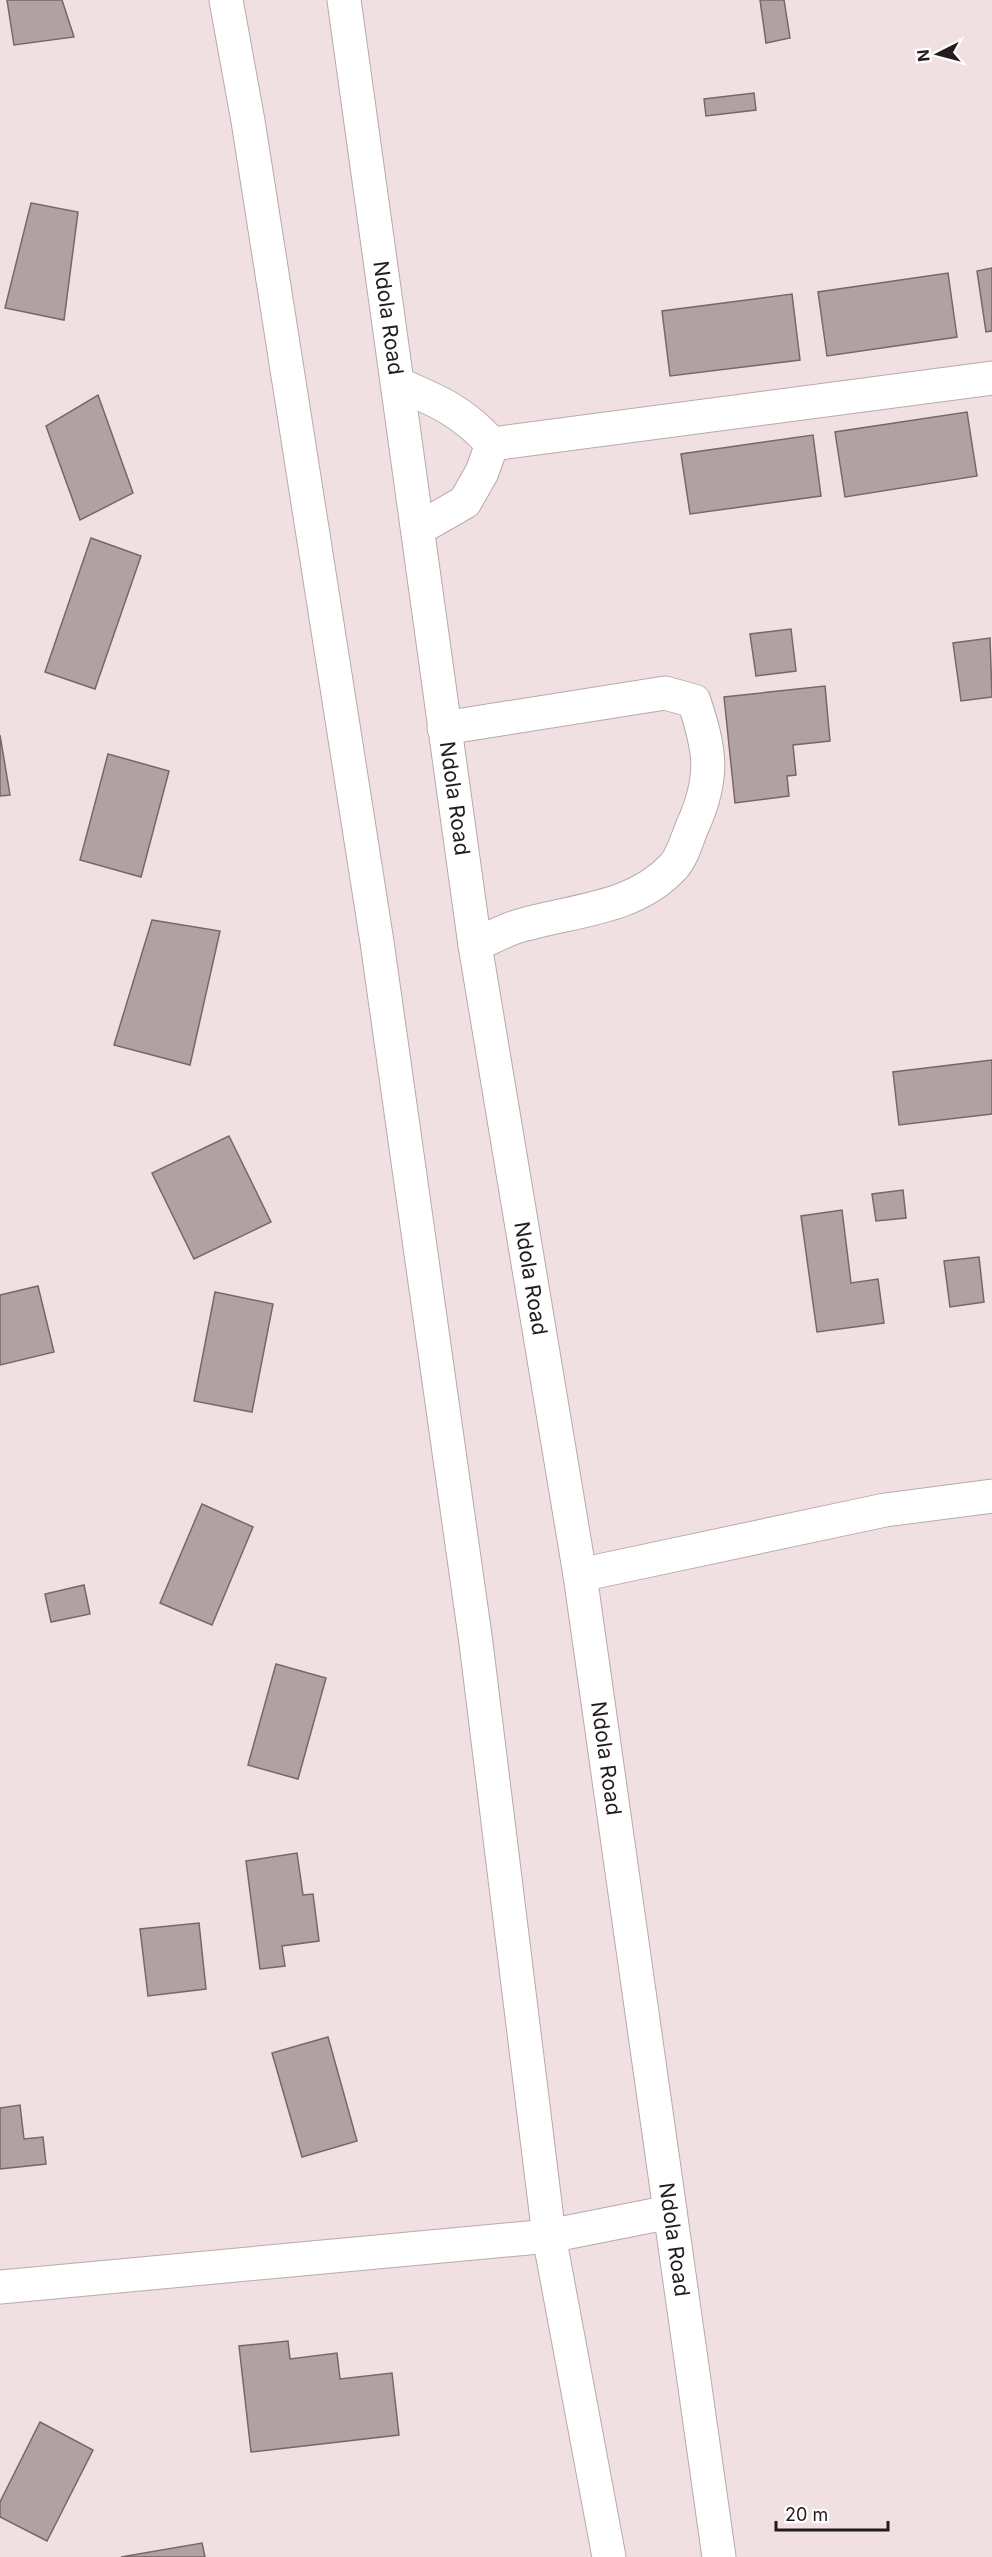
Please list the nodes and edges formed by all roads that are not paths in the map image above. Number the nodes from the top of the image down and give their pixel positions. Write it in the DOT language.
graph roads {
  1 [pos="226,0"];
  2 [pos="344,0"];
  3 [pos="992,378"];
  4 [pos="398,384"];
  5 [pos="492,444"];
  6 [pos="418,529"];
  7 [pos="444,728"];
  8 [pos="475,945"];
  9 [pos="992,1496"];
  10 [pos="580,1575"];
  11 [pos="670,2212"];
  12 [pos="549,2236"];
  13 [pos="0,2287"];
  14 [pos="609,2557"];
  15 [pos="718,2557"];
  1 -- 12 [label="street"];
  2 -- 4 [label="street, Ndola Road"];
  3 -- 5 [label="street"];
  4 -- 5 [label="street"];
  4 -- 6 [label="street, Ndola Road"];
  5 -- 6 [label="street"];
  6 -- 7 [label="street, Ndola Road"];
  7 -- 8 [label="street, Ndola Road"];
  7 -- 8 [label="street"];
  8 -- 10 [label="street, Ndola Road"];
  9 -- 10 [label="street"];
  10 -- 11 [label="street, Ndola Road"];
  11 -- 12 [label="street"];
  11 -- 15 [label="street, Ndola Road"];
  12 -- 13 [label="street"];
  12 -- 14 [label="street"];
}
